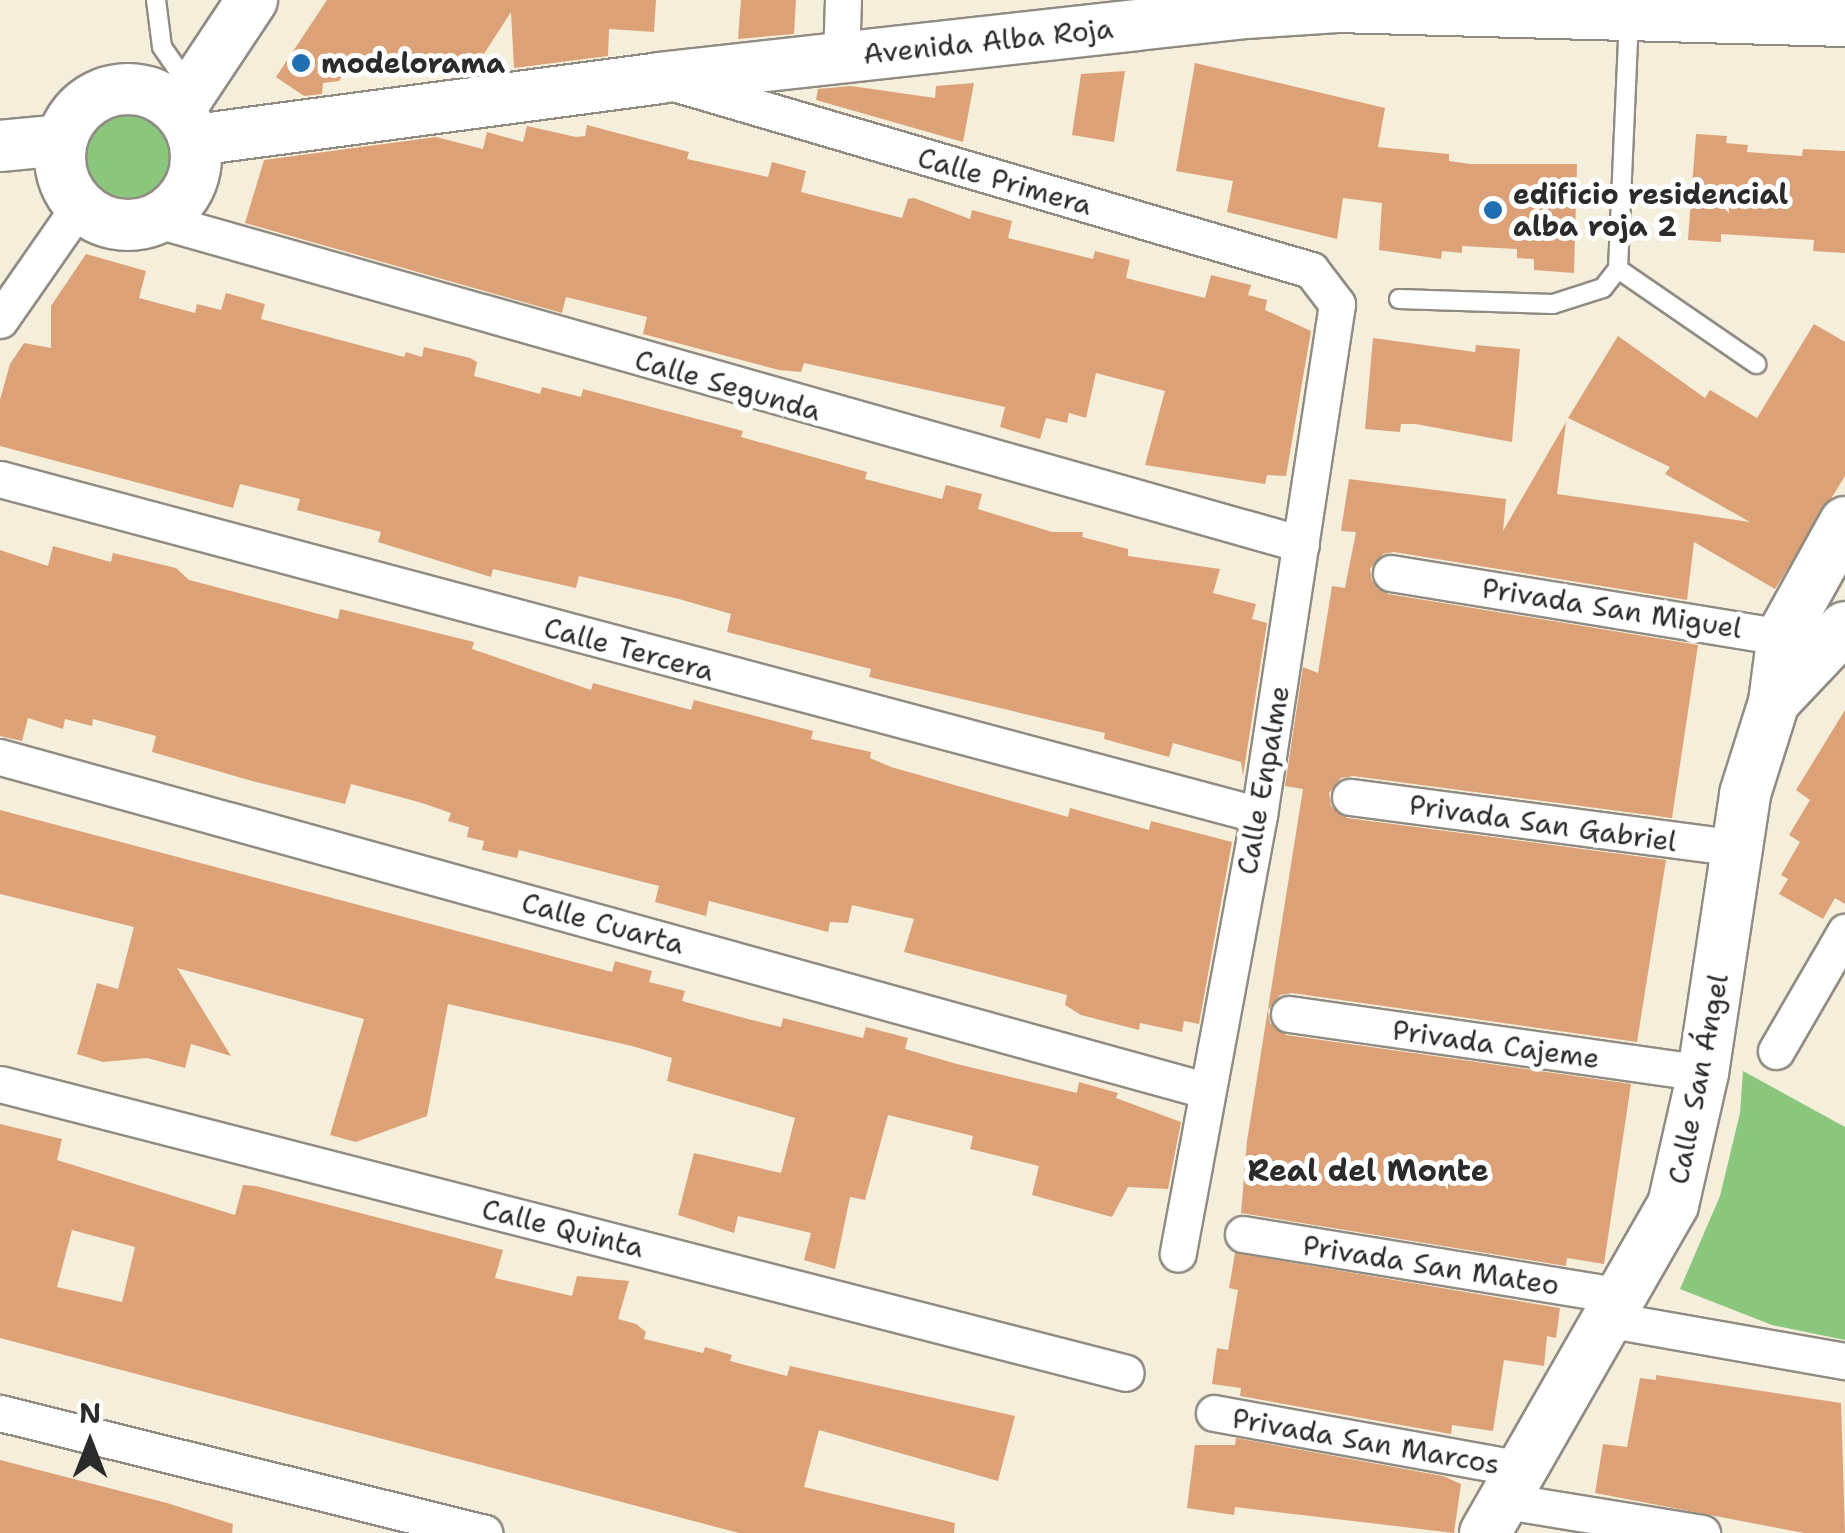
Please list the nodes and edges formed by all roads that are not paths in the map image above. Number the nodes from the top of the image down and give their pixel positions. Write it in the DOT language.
graph roads {
  1 [pos="156,0"];
  2 [pos="252,0"];
  3 [pos="843,0"];
  4 [pos="1250,6"];
  5 [pos="1629,15"];
  6 [pos="1845,21"];
  7 [pos="841,57"];
  8 [pos="658,78"];
  9 [pos="189,113"];
  10 [pos="61,140"];
  11 [pos="0,146"];
  12 [pos="80,206"];
  13 [pos="157,220"];
  14 [pos="1618,269"];
  15 [pos="1400,299"];
  16 [pos="1336,304"];
  17 [pos="0,320"];
  18 [pos="1756,364"];
  19 [pos="0,479"];
  20 [pos="1845,522"];
  21 [pos="1301,544"];
  22 [pos="1391,573"];
  23 [pos="1783,634"];
  24 [pos="1838,638"];
  25 [pos="1774,702"];
  26 [pos="0,757"];
  27 [pos="1350,796"];
  28 [pos="1259,815"];
  29 [pos="1737,848"];
  30 [pos="1845,932"];
  31 [pos="1289,1014"];
  32 [pos="1776,1051"];
  33 [pos="1703,1072"];
  34 [pos="0,1084"];
  35 [pos="1205,1090"];
  36 [pos="1242,1234"];
  37 [pos="1178,1254"];
  38 [pos="1613,1308"];
  39 [pos="1845,1362"];
  40 [pos="1126,1372"];
  41 [pos="0,1412"];
  42 [pos="1214,1413"];
  43 [pos="1501,1500"];
  44 [pos="484,1533"];
  45 [pos="1702,1533"];
  1 -- 9 [label="lane"];
  2 -- 9 [label="main road"];
  3 -- 7 [label="street"];
  4 -- 5 [label="main road, Avenida Alba Roja"];
  4 -- 7 [label="main road, Avenida Alba Roja"];
  5 -- 6 [label="main road, Avenida Alba Roja"];
  5 -- 14 [label="lane"];
  7 -- 8 [label="main road, Avenida Alba Roja"];
  8 -- 9 [label="main road, Avenida Alba Roja"];
  8 -- 16 [label="street, Calle Primera"];
  9 -- 10 [label="main road"];
  9 -- 13 [label="main road"];
  10 -- 11 [label="main road"];
  10 -- 12 [label="main road"];
  12 -- 13 [label="main road"];
  12 -- 17 [label="street"];
  13 -- 21 [label="street, Calle Segunda"];
  14 -- 15 [label="lane"];
  14 -- 18 [label="lane"];
  16 -- 21 [label="street, Calle Enpalme"];
  19 -- 28 [label="street, Calle Tercera"];
  20 -- 23 [label="main road, Calle San Ángel"];
  21 -- 28 [label="street, Calle Enpalme"];
  22 -- 23 [label="street, Privada San Miguel"];
  23 -- 24 [label="street, Privada San Miguel"];
  23 -- 25 [label="main road, Calle San Ángel"];
  24 -- 25 [label="main road, Calle San Ángel"];
  25 -- 29 [label="main road, Calle San Ángel"];
  26 -- 35 [label="street, Calle Cuarta"];
  27 -- 29 [label="street, Privada San Gabriel"];
  28 -- 35 [label="street, Calle Enpalme"];
  29 -- 33 [label="main road, Calle San Ángel"];
  30 -- 32 [label="street"];
  31 -- 33 [label="street, Privada Cajeme"];
  33 -- 38 [label="main road, Calle San Ángel"];
  34 -- 40 [label="street, Calle Quinta"];
  35 -- 37 [label="street, Calle Enpalme"];
  36 -- 38 [label="street, Privada San Mateo"];
  38 -- 39 [label="street, Privada San Mateo"];
  38 -- 43 [label="main road, Calle San Ángel"];
  41 -- 44 [label="street"];
  42 -- 43 [label="street, Privada San Marcos"];
  43 -- 45 [label="street, Privada San Marcos"];
}
